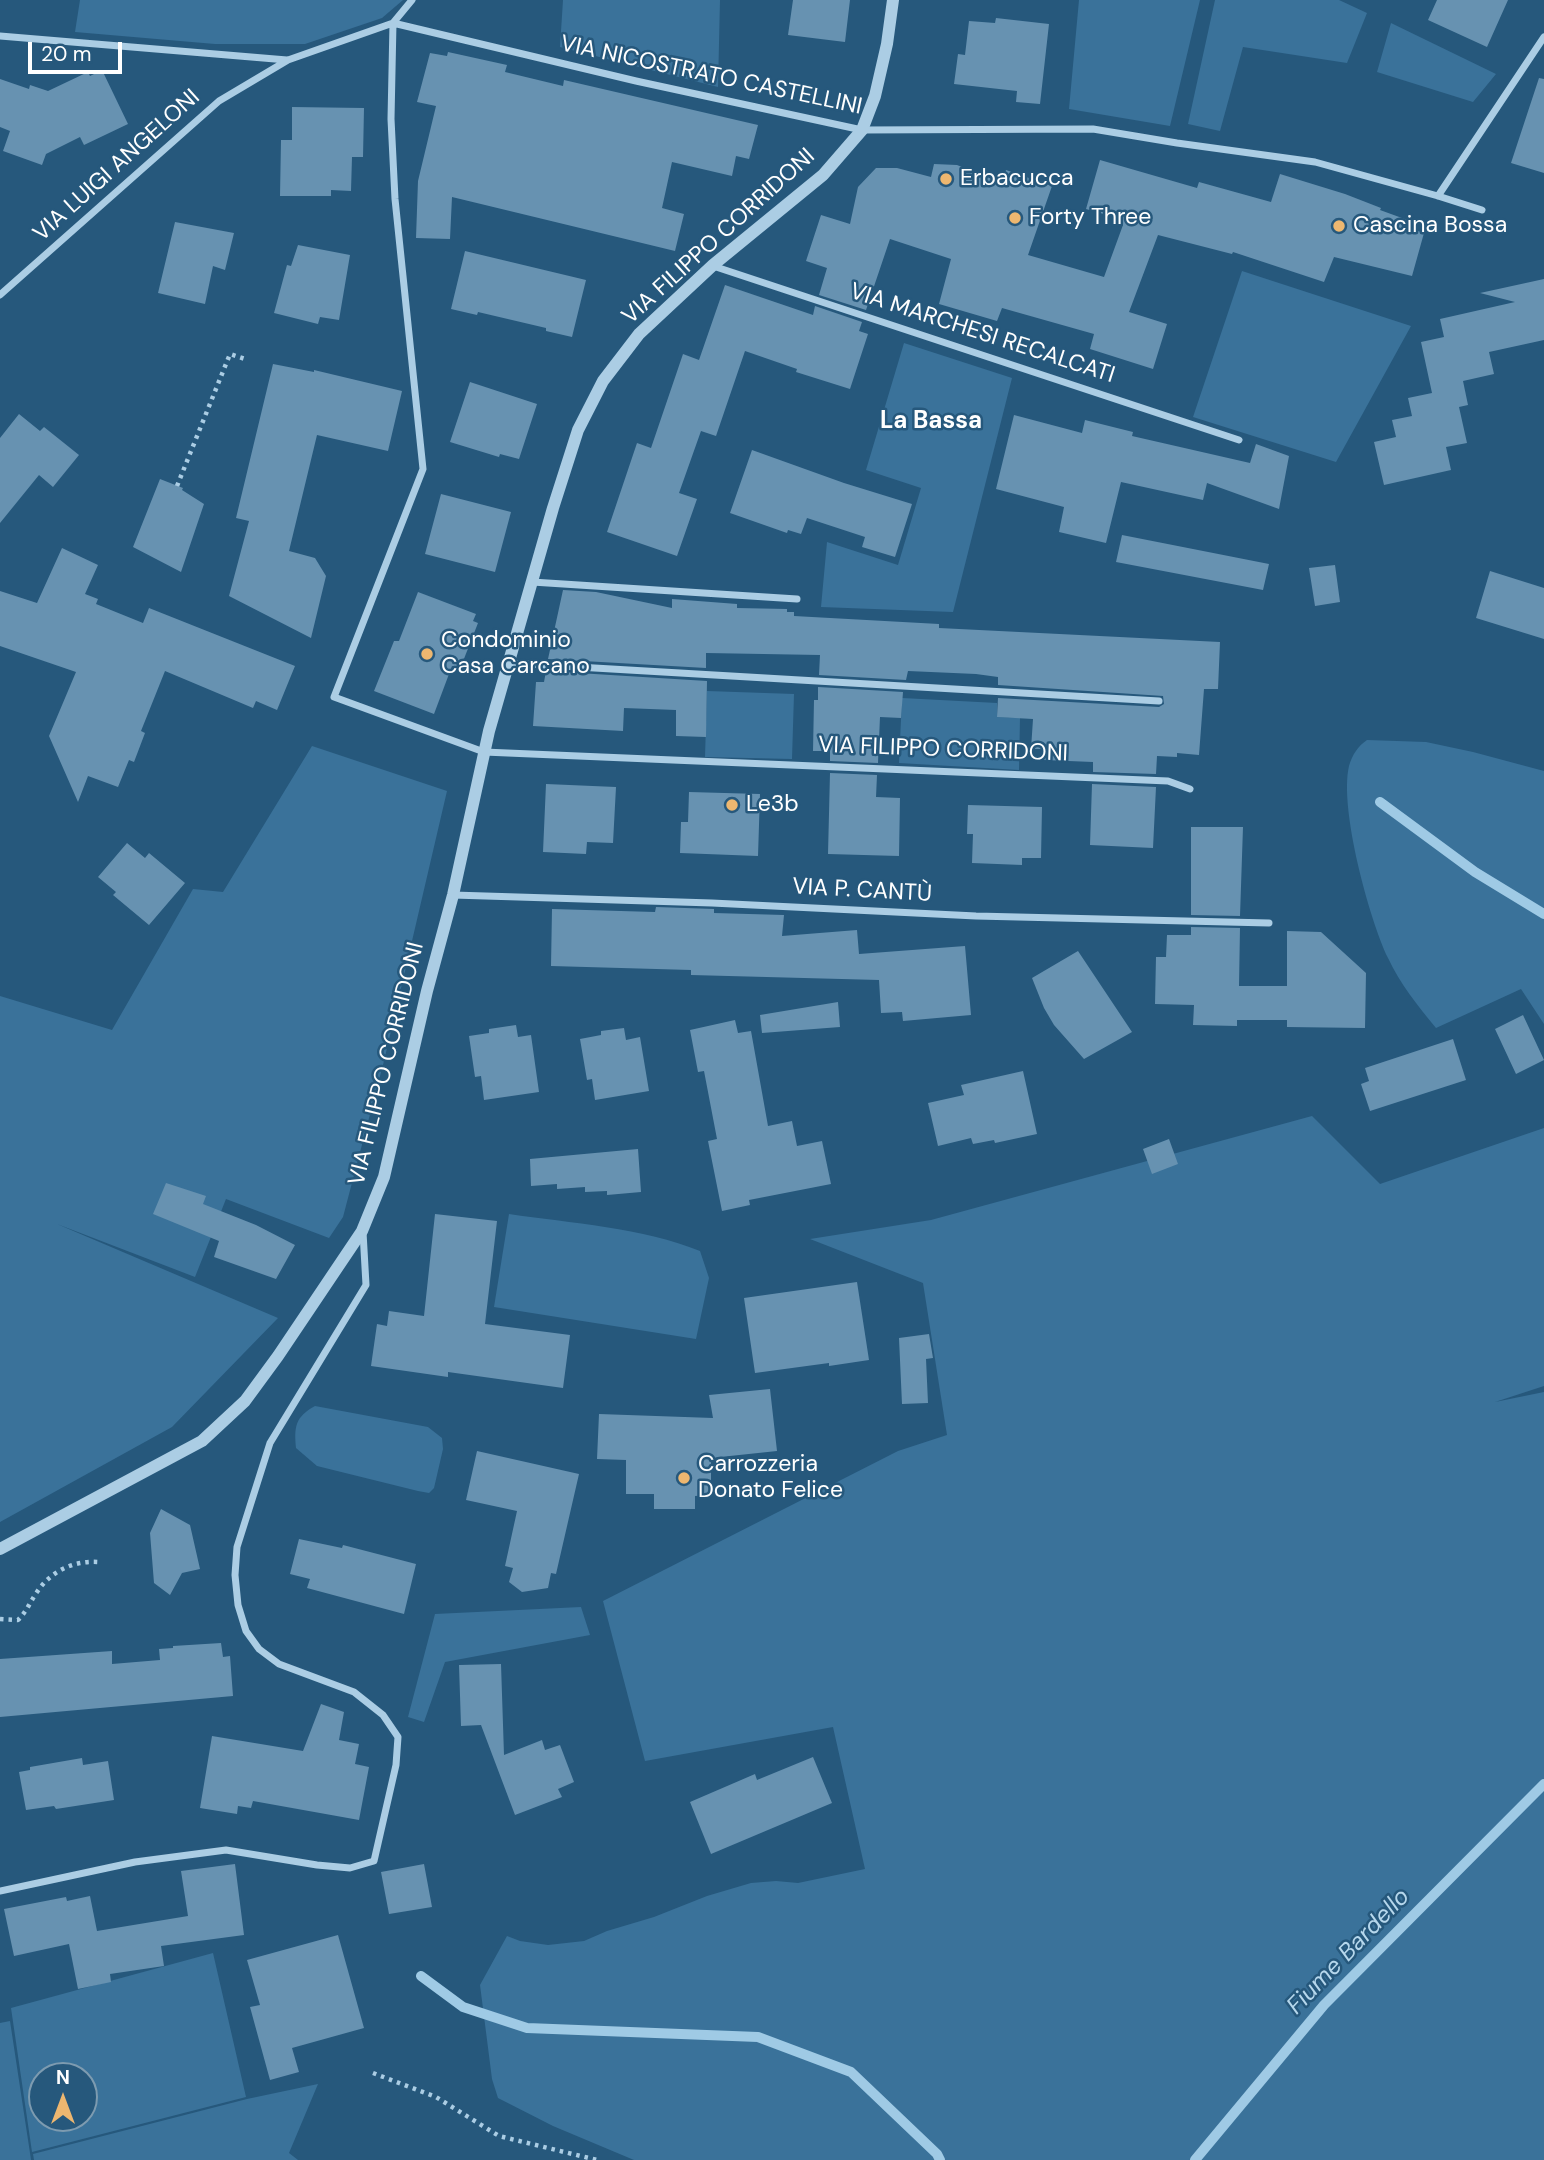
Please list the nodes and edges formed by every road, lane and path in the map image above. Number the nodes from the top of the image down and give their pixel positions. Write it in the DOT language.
graph roads {
  1 [pos="412,0"];
  2 [pos="893,0"];
  3 [pos="393,23"];
  4 [pos="0,36"];
  5 [pos="1544,37"];
  6 [pos="288,60"];
  7 [pos="862,130"];
  8 [pos="1438,196"];
  9 [pos="1482,210"];
  10 [pos="713,265"];
  11 [pos="0,295"];
  12 [pos="248,360"];
  13 [pos="1239,440"];
  14 [pos="177,486"];
  15 [pos="531,582"];
  16 [pos="797,599"];
  17 [pos="509,663"];
  18 [pos="1159,701"];
  19 [pos="484,752"];
  20 [pos="1190,789"];
  21 [pos="453,895"];
  22 [pos="1269,923"];
  23 [pos="362,1231"];
  24 [pos="0,1549"];
  25 [pos="99,1562"];
  26 [pos="0,1619"];
  27 [pos="0,1891"];
  28 [pos="373,2073"];
  29 [pos="597,2160"];
  1 -- 3 [label="street"];
  2 -- 7 [label="street, VIA FILIPPO CORRIDONI"];
  3 -- 6 [label="street, VIA LUIGI ANGELONI"];
  3 -- 7 [label="street, VIA NICOSTRATO CASTELLINI"];
  3 -- 19 [label="street"];
  4 -- 6 [label="street"];
  5 -- 8 [label="street"];
  6 -- 11 [label="street, VIA LUIGI ANGELONI"];
  7 -- 8 [label="street, VIA NICOSTRATO CASTELLINI"];
  7 -- 10 [label="street, VIA FILIPPO CORRIDONI"];
  8 -- 9 [label="street, VIA NICOSTRATO CASTELLINI"];
  10 -- 13 [label="street, VIA MARCHESI RECALCATI"];
  10 -- 15 [label="street, VIA FILIPPO CORRIDONI"];
  12 -- 14 [label="path"];
  15 -- 16 [label="street"];
  15 -- 17 [label="street, VIA FILIPPO CORRIDONI"];
  17 -- 18 [label="street"];
  17 -- 19 [label="street, VIA FILIPPO CORRIDONI"];
  19 -- 20 [label="street, VIA FILIPPO CORRIDONI"];
  19 -- 21 [label="street, VIA FILIPPO CORRIDONI"];
  21 -- 22 [label="street, VIA P. CANTÙ"];
  21 -- 23 [label="street, VIA FILIPPO CORRIDONI"];
  23 -- 24 [label="street, VIA FILIPPO CORRIDONI"];
  23 -- 27 [label="street"];
  25 -- 26 [label="path"];
  28 -- 29 [label="path"];
}
